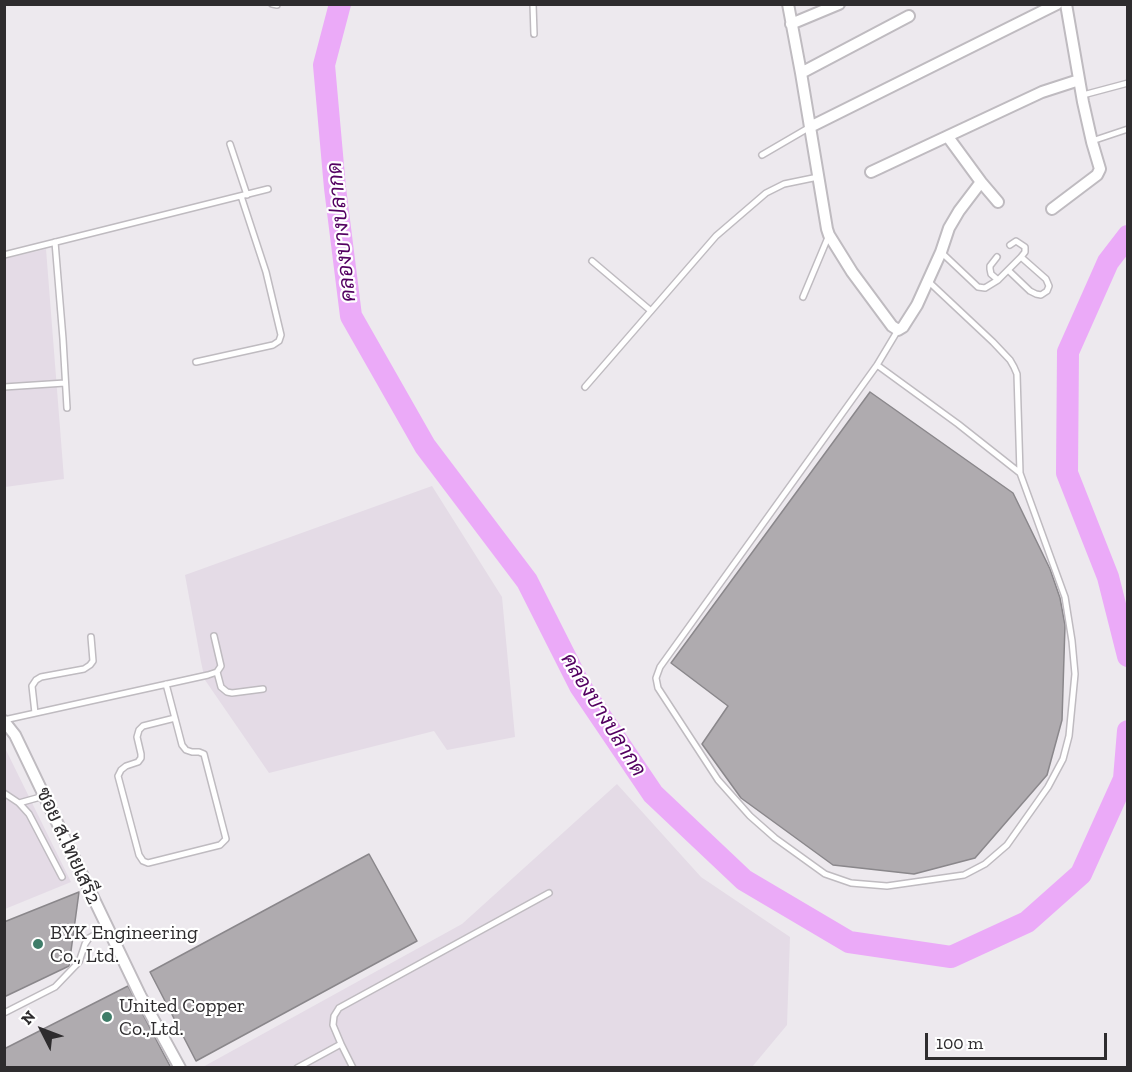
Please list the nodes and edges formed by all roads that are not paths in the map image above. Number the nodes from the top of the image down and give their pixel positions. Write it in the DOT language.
graph roads {
  1 [pos="272,4"];
  2 [pos="533,4"];
  3 [pos="788,4"];
  4 [pos="839,4"];
  5 [pos="1057,4"];
  6 [pos="1066,4"];
  7 [pos="277,5"];
  8 [pos="909,16"];
  9 [pos="791,24"];
  10 [pos="534,34"];
  11 [pos="801,73"];
  12 [pos="1079,80"];
  13 [pos="1128,83"];
  14 [pos="1082,96"];
  15 [pos="810,127"];
  16 [pos="1128,129"];
  17 [pos="948,137"];
  18 [pos="1092,142"];
  19 [pos="230,144"];
  20 [pos="762,155"];
  21 [pos="872,172"];
  22 [pos="818,177"];
  23 [pos="981,182"];
  24 [pos="268,189"];
  25 [pos="244,195"];
  26 [pos="998,202"];
  27 [pos="1052,209"];
  28 [pos="829,235"];
  29 [pos="55,242"];
  30 [pos="1010,244"];
  31 [pos="941,252"];
  32 [pos="4,255"];
  33 [pos="997,257"];
  34 [pos="1021,257"];
  35 [pos="592,261"];
  36 [pos="1008,270"];
  37 [pos="998,280"];
  38 [pos="928,281"];
  39 [pos="803,297"];
  40 [pos="651,311"];
  41 [pos="898,330"];
  42 [pos="196,362"];
  43 [pos="877,365"];
  44 [pos="65,383"];
  45 [pos="4,387"];
  46 [pos="585,387"];
  47 [pos="67,408"];
  48 [pos="1020,473"];
  49 [pos="214,636"];
  50 [pos="91,637"];
  51 [pos="217,672"];
  52 [pos="166,684"];
  53 [pos="263,689"];
  54 [pos="35,713"];
  55 [pos="174,718"];
  56 [pos="4,720"];
  57 [pos="4,793"];
  58 [pos="45,796"];
  59 [pos="19,803"];
  60 [pos="62,877"];
  61 [pos="549,893"];
  62 [pos="107,928"];
  63 [pos="4,1013"];
  64 [pos="340,1044"];
  65 [pos="180,1068"];
  66 [pos="297,1068"];
  67 [pos="353,1068"];
  1 -- 7 [label="lane"];
  2 -- 10 [label="lane"];
  3 -- 9 [label="street"];
  4 -- 9 [label="street"];
  5 -- 15 [label="street"];
  6 -- 12 [label="street"];
  8 -- 11 [label="street"];
  9 -- 11 [label="street"];
  11 -- 15 [label="street"];
  12 -- 14 [label="street"];
  12 -- 17 [label="street"];
  13 -- 14 [label="lane"];
  14 -- 18 [label="street"];
  15 -- 20 [label="lane"];
  15 -- 22 [label="street"];
  16 -- 18 [label="lane"];
  17 -- 21 [label="street"];
  17 -- 23 [label="street"];
  18 -- 27 [label="street"];
  19 -- 25 [label="lane"];
  22 -- 28 [label="street"];
  22 -- 40 [label="lane"];
  23 -- 26 [label="street"];
  23 -- 31 [label="street"];
  24 -- 25 [label="lane"];
  25 -- 29 [label="lane"];
  25 -- 42 [label="lane"];
  28 -- 39 [label="lane"];
  28 -- 41 [label="street"];
  29 -- 32 [label="lane"];
  29 -- 44 [label="lane"];
  30 -- 34 [label="lane"];
  31 -- 37 [label="lane"];
  31 -- 38 [label="street"];
  33 -- 37 [label="lane"];
  34 -- 36 [label="lane"];
  34 -- 36 [label="lane"];
  35 -- 40 [label="lane"];
  36 -- 37 [label="lane"];
  38 -- 41 [label="street"];
  38 -- 48 [label="lane"];
  40 -- 46 [label="lane"];
  41 -- 43 [label="lane"];
  43 -- 48 [label="lane"];
  43 -- 48 [label="lane"];
  44 -- 45 [label="lane"];
  44 -- 47 [label="lane"];
  49 -- 51 [label="lane"];
  50 -- 54 [label="lane"];
  51 -- 52 [label="lane"];
  51 -- 53 [label="lane"];
  52 -- 54 [label="lane"];
  52 -- 55 [label="lane"];
  54 -- 56 [label="lane"];
  55 -- 55 [label="lane"];
  56 -- 58 [label="street, ซอย ส.ไทยเสรี2"];
  57 -- 59 [label="lane"];
  58 -- 59 [label="lane"];
  58 -- 62 [label="street, ซอย ส.ไทยเสรี2"];
  59 -- 60 [label="lane"];
  61 -- 64 [label="lane"];
  62 -- 63 [label="lane"];
  62 -- 65 [label="street, ซอย ส.ไทยเสรี2"];
  64 -- 66 [label="lane"];
  64 -- 67 [label="lane"];
}
